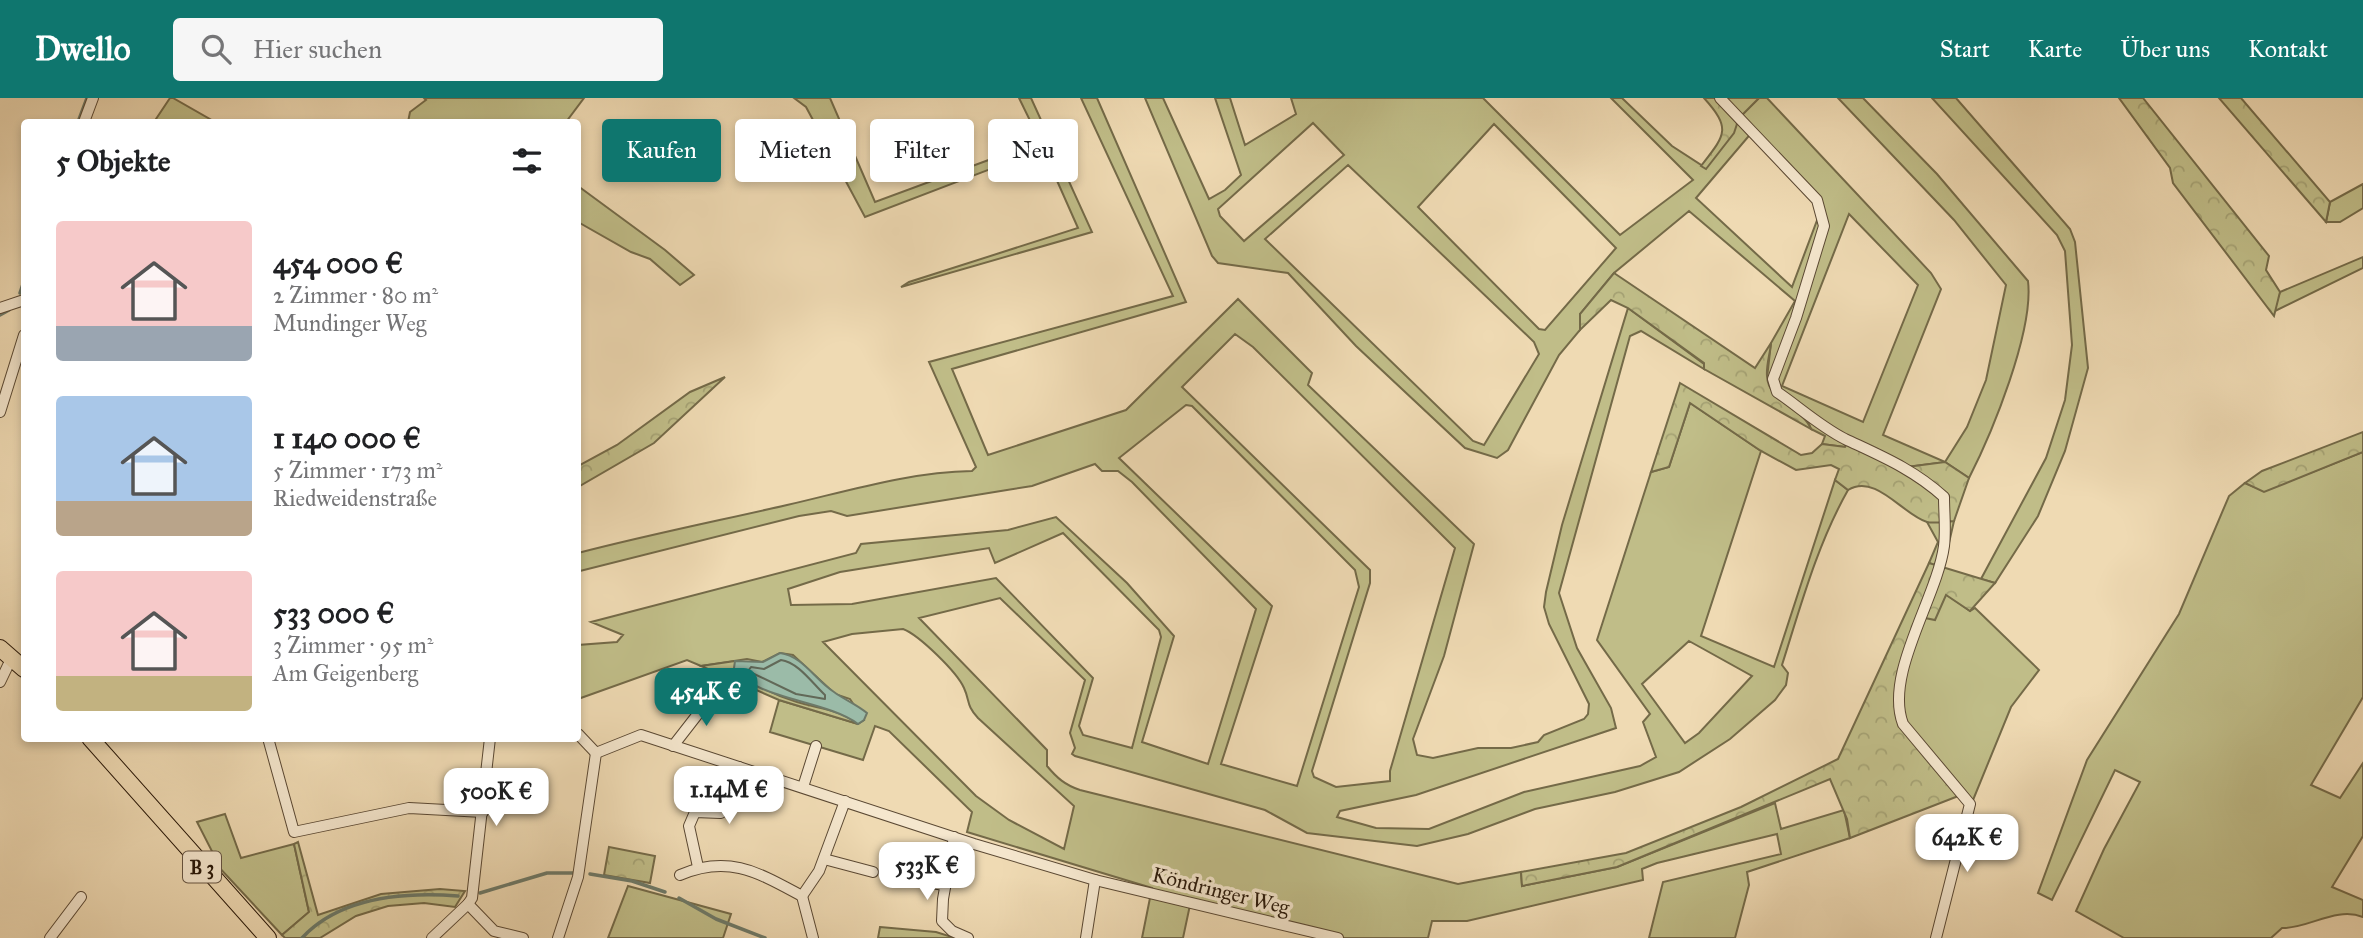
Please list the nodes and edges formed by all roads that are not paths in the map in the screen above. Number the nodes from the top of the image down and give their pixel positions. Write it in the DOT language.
graph roads {
  1 [pos="93,98"];
  2 [pos="1720,98"];
  3 [pos="85,119"];
  4 [pos="21,301"];
  5 [pos="0,308"];
  6 [pos="21,345"];
  7 [pos="0,412"];
  8 [pos="6,653"];
  9 [pos="21,666"];
  10 [pos="0,682"];
  11 [pos="715,692"];
  12 [pos="581,737"];
  13 [pos="94,742"];
  14 [pos="269,742"];
  15 [pos="491,742"];
  16 [pos="673,746"];
  17 [pos="816,746"];
  18 [pos="596,753"];
  19 [pos="739,767"];
  20 [pos="803,787"];
  21 [pos="845,801"];
  22 [pos="483,812"];
  23 [pos="954,837"];
  24 [pos="824,859"];
  25 [pos="698,867"];
  26 [pos="873,872"];
  27 [pos="680,875"];
  28 [pos="905,880"];
  29 [pos="1095,880"];
  30 [pos="946,886"];
  31 [pos="81,897"];
  32 [pos="802,897"];
  33 [pos="468,904"];
  34 [pos="50,938"];
  35 [pos="268,938"];
  36 [pos="432,938"];
  37 [pos="523,938"];
  38 [pos="558,938"];
  39 [pos="813,938"];
  40 [pos="968,938"];
  41 [pos="1086,938"];
  42 [pos="1338,938"];
  43 [pos="1936,938"];
  1 -- 3 [label="street"];
  2 -- 43 [label="street"];
  4 -- 5 [label="street"];
  6 -- 7 [label="street"];
  8 -- 9 [label="main road"];
  8 -- 10 [label="street"];
  11 -- 16 [label="street"];
  12 -- 18 [label="street"];
  13 -- 35 [label="main road, B 3"];
  14 -- 22 [label="street"];
  15 -- 22 [label="street"];
  16 -- 18 [label="street, Köndringer Weg"];
  16 -- 19 [label="street, Köndringer Weg"];
  17 -- 20 [label="street"];
  18 -- 38 [label="street"];
  19 -- 20 [label="street, Köndringer Weg"];
  19 -- 25 [label="street"];
  20 -- 21 [label="street, Köndringer Weg"];
  21 -- 23 [label="street, Köndringer Weg"];
  21 -- 24 [label="street"];
  22 -- 33 [label="street"];
  23 -- 29 [label="street, Köndringer Weg"];
  23 -- 30 [label="street"];
  24 -- 26 [label="street"];
  24 -- 32 [label="street"];
  25 -- 27 [label="street"];
  25 -- 32 [label="street"];
  28 -- 30 [label="street"];
  29 -- 41 [label="street"];
  29 -- 42 [label="street, Köndringer Weg"];
  30 -- 40 [label="street"];
  31 -- 34 [label="street"];
  32 -- 39 [label="street"];
  33 -- 36 [label="street"];
  33 -- 37 [label="street"];
}
